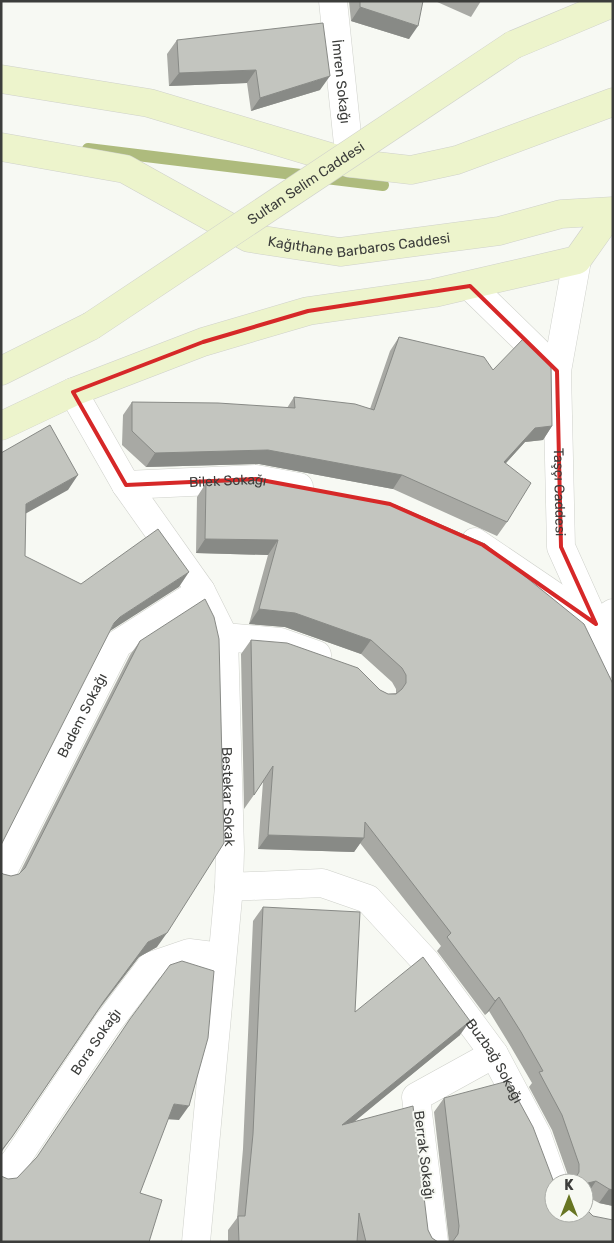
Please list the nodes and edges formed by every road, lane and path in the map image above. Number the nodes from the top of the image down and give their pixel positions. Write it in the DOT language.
graph roads {
  1 [pos="333,1"];
  2 [pos="613,3"];
  3 [pos="1,80"];
  4 [pos="613,102"];
  5 [pos="1,147"];
  6 [pos="350,162"];
  7 [pos="612,211"];
  8 [pos="577,260"];
  9 [pos="470,286"];
  10 [pos="1,371"];
  11 [pos="557,371"];
  12 [pos="73,392"];
  13 [pos="1,426"];
  14 [pos="126,486"];
  15 [pos="323,492"];
  16 [pos="450,530"];
  17 [pos="201,591"];
  18 [pos="604,618"];
  19 [pos="224,636"];
  20 [pos="339,663"];
  21 [pos="613,663"];
  22 [pos="1,876"];
  23 [pos="229,887"];
  24 [pos="221,958"];
  25 [pos="494,1054"];
  26 [pos="550,1173"];
  27 [pos="1,1178"];
  28 [pos="196,1242"];
  29 [pos="434,1242"];
  1 -- 6 [label="street, İmren Sokağı"];
  2 -- 10 [label="main road, Sultan Selim Caddesi, bridge"];
  3 -- 6 [label="main road"];
  4 -- 6 [label="main road"];
  5 -- 7 [label="main road, Kağıthane Barbaros Caddesi"];
  7 -- 8 [label="main road"];
  8 -- 9 [label="main road"];
  8 -- 11 [label="street, Taşçı Caddesi"];
  9 -- 11 [label="street"];
  9 -- 12 [label="main road"];
  11 -- 18 [label="street, Taşçı Caddesi"];
  12 -- 13 [label="main road"];
  12 -- 14 [label="street, Bestekar Sokak"];
  14 -- 15 [label="street, Bilek Sokağı"];
  14 -- 17 [label="street, Bestekar Sokak"];
  16 -- 18 [label="street"];
  17 -- 19 [label="street, Bestekar Sokak"];
  17 -- 22 [label="street, Badem Sokağı"];
  18 -- 21 [label="street, Taşçı Caddesi"];
  19 -- 20 [label="street"];
  19 -- 23 [label="street, Bestekar Sokak"];
  23 -- 24 [label="street, Bestekar Sokak"];
  23 -- 25 [label="street, Buzbağ Sokağı"];
  24 -- 27 [label="street, Bora Sokağı"];
  24 -- 28 [label="street, Bestekar Sokak"];
  25 -- 26 [label="street, Buzbağ Sokağı"];
  25 -- 29 [label="street, Berrak Sokağı"];
}
